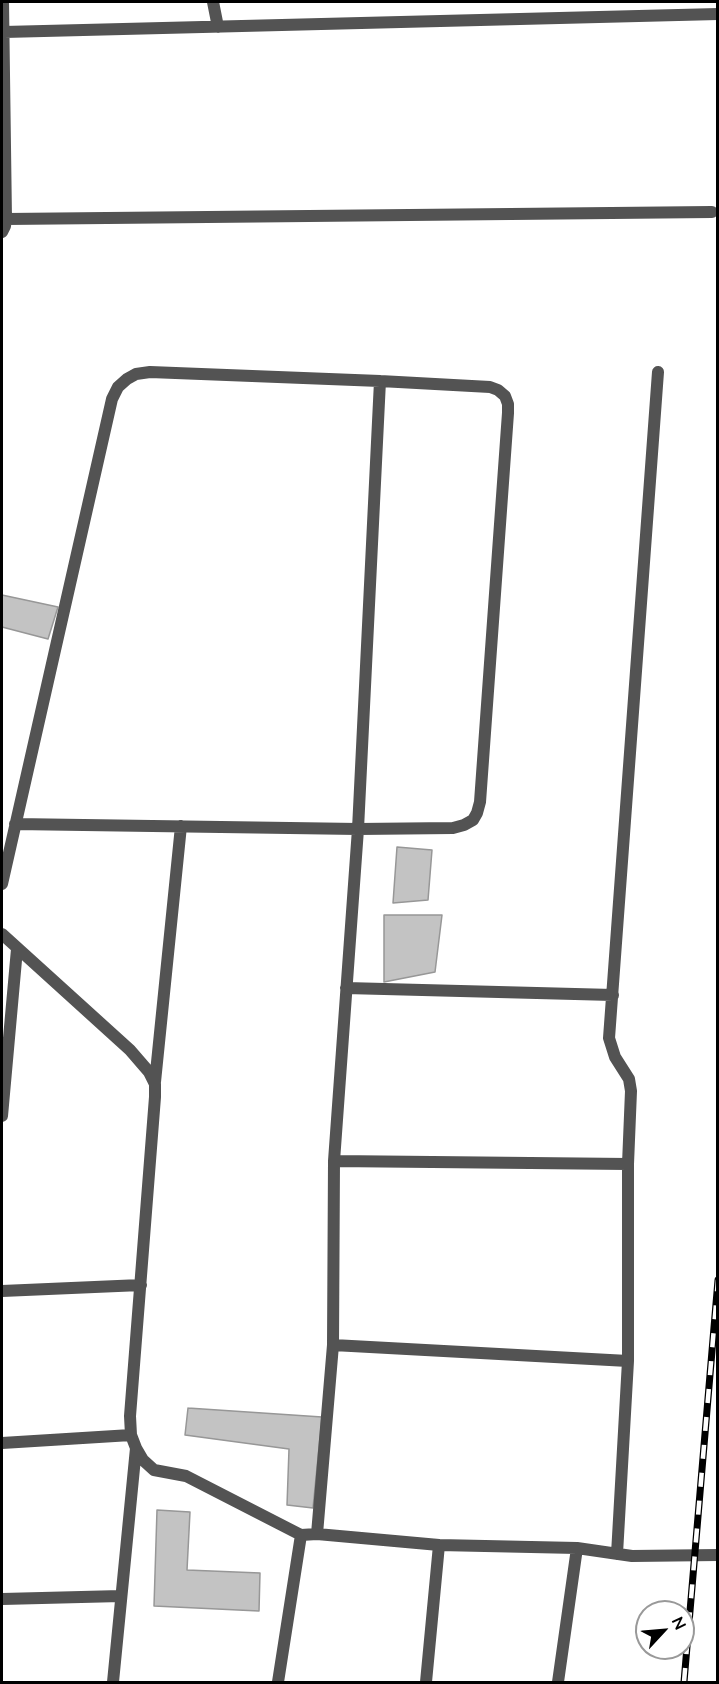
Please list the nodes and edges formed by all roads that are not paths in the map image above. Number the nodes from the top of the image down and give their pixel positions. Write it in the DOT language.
graph roads {
  1 [pos="3,2"];
  2 [pos="213,2"];
  3 [pos="717,14"];
  4 [pos="218,27"];
  5 [pos="4,32"];
  6 [pos="712,212"];
  7 [pos="6,219"];
  8 [pos="2,232"];
  9 [pos="658,372"];
  10 [pos="380,381"];
  11 [pos="15,824"];
  12 [pos="181,826"];
  13 [pos="358,830"];
  14 [pos="2,884"];
  15 [pos="2,934"];
  16 [pos="17,949"];
  17 [pos="346,988"];
  18 [pos="613,994"];
  19 [pos="155,1084"];
  20 [pos="2,1116"];
  21 [pos="334,1161"];
  22 [pos="628,1164"];
  23 [pos="141,1285"];
  24 [pos="2,1291"];
  25 [pos="333,1345"];
  26 [pos="628,1361"];
  27 [pos="131,1435"];
  28 [pos="2,1443"];
  29 [pos="136,1448"];
  30 [pos="317,1534"];
  31 [pos="301,1535"];
  32 [pos="439,1545"];
  33 [pos="577,1548"];
  34 [pos="617,1554"];
  35 [pos="717,1555"];
  36 [pos="122,1596"];
  37 [pos="2,1599"];
  38 [pos="113,1683"];
  39 [pos="278,1683"];
  40 [pos="426,1683"];
  41 [pos="558,1683"];
  1 -- 5 [label="street"];
  2 -- 4 [label="street"];
  3 -- 4 [label="street"];
  4 -- 5 [label="street"];
  5 -- 7 [label="street"];
  6 -- 7 [label="street"];
  7 -- 8 [label="street"];
  9 -- 18 [label="street"];
  10 -- 11 [label="street"];
  10 -- 13 [label="street"];
  10 -- 13 [label="street"];
  11 -- 12 [label="street"];
  11 -- 14 [label="street"];
  12 -- 13 [label="street"];
  12 -- 19 [label="street"];
  13 -- 17 [label="street"];
  15 -- 16 [label="street"];
  16 -- 19 [label="street"];
  16 -- 20 [label="street"];
  17 -- 18 [label="street"];
  17 -- 21 [label="street"];
  18 -- 22 [label="street"];
  19 -- 23 [label="street"];
  21 -- 22 [label="street"];
  21 -- 25 [label="street"];
  22 -- 26 [label="street"];
  23 -- 24 [label="street"];
  23 -- 27 [label="street"];
  25 -- 26 [label="street"];
  25 -- 30 [label="street"];
  26 -- 34 [label="street"];
  27 -- 28 [label="street"];
  27 -- 29 [label="street"];
  29 -- 31 [label="street"];
  29 -- 36 [label="street"];
  30 -- 31 [label="street"];
  30 -- 32 [label="street"];
  31 -- 39 [label="street"];
  32 -- 33 [label="street"];
  32 -- 40 [label="street"];
  33 -- 34 [label="street"];
  33 -- 41 [label="street"];
  34 -- 35 [label="street"];
  36 -- 37 [label="street"];
  36 -- 38 [label="street"];
}
